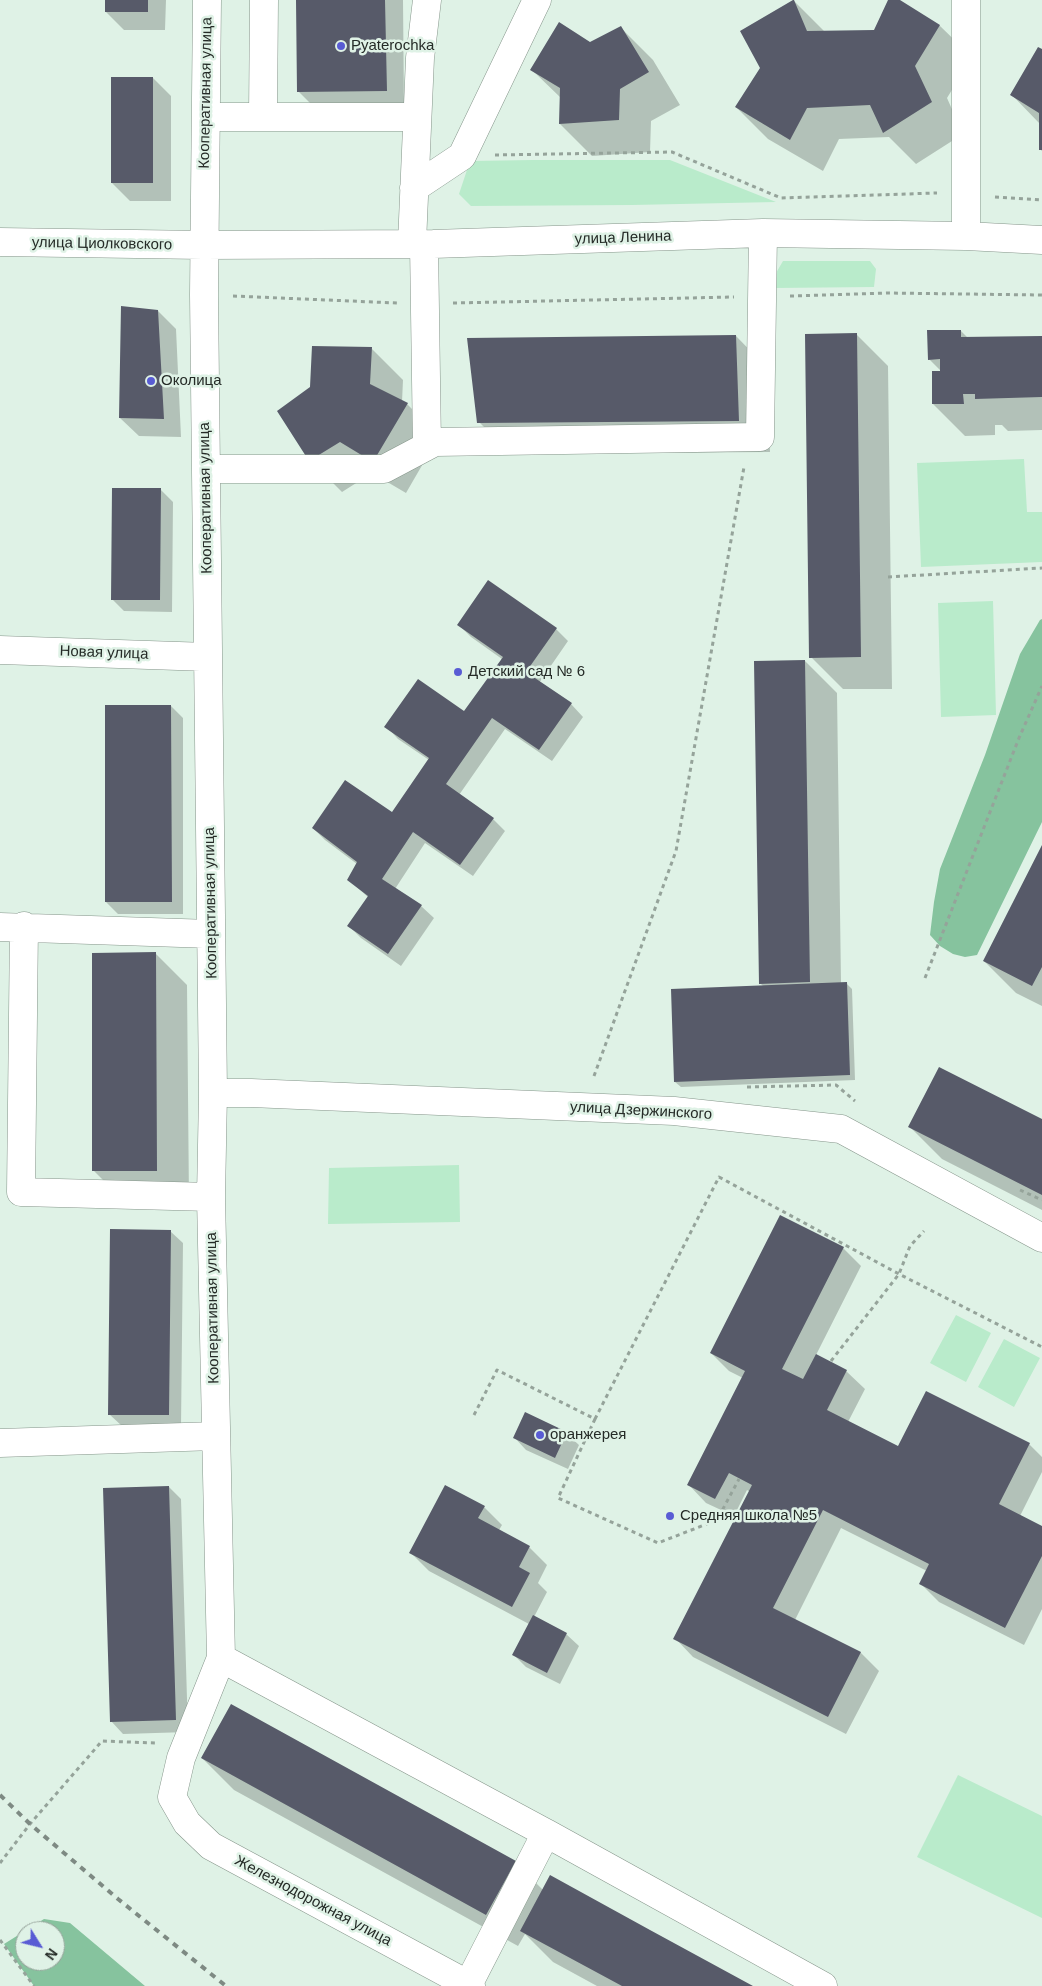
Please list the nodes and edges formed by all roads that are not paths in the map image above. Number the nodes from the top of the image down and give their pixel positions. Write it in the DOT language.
graph roads {
  1 [pos="208,0"];
  2 [pos="264,0"];
  3 [pos="428,0"];
  4 [pos="537,0"];
  5 [pos="966,0"];
  6 [pos="206,117"];
  7 [pos="263,117"];
  8 [pos="417,117"];
  9 [pos="414,188"];
  10 [pos="763,234"];
  11 [pos="966,236"];
  12 [pos="1042,240"];
  13 [pos="0,242"];
  14 [pos="418,244"];
  15 [pos="204,245"];
  16 [pos="428,446"];
  17 [pos="206,469"];
  18 [pos="0,650"];
  19 [pos="208,657"];
  20 [pos="12,927"];
  21 [pos="211,934"];
  22 [pos="213,1093"];
  23 [pos="11,1192"];
  24 [pos="211,1196"];
  25 [pos="1042,1238"];
  26 [pos="215,1436"];
  27 [pos="0,1443"];
  28 [pos="221,1658"];
  29 [pos="172,1797"];
  30 [pos="546,1833"];
  31 [pos="469,1985"];
  32 [pos="823,1986"];
  1 -- 6 [label="street, Кооперативная улица"];
  2 -- 7 [label="street"];
  3 -- 8 [label="street"];
  4 -- 9 [label="street"];
  5 -- 11 [label="street"];
  6 -- 7 [label="street"];
  6 -- 15 [label="street, Кооперативная улица"];
  7 -- 8 [label="street"];
  8 -- 9 [label="street"];
  9 -- 14 [label="street"];
  10 -- 11 [label="street, улица Ленина"];
  10 -- 14 [label="street, улица Ленина"];
  10 -- 16 [label="street"];
  11 -- 12 [label="street, улица Ленина"];
  13 -- 15 [label="street, улица Циолковского"];
  14 -- 15 [label="street, улица Ленина"];
  14 -- 16 [label="street"];
  15 -- 17 [label="street, Кооперативная улица"];
  16 -- 17 [label="street"];
  17 -- 19 [label="street, Кооперативная улица"];
  18 -- 19 [label="street, Новая улица"];
  19 -- 21 [label="street, Кооперативная улица"];
  20 -- 21 [label="street"];
  20 -- 23 [label="street"];
  21 -- 22 [label="street, Кооперативная улица"];
  22 -- 24 [label="street, Кооперативная улица"];
  22 -- 25 [label="street, улица Дзержинского"];
  23 -- 24 [label="street"];
  24 -- 26 [label="street, Кооперативная улица"];
  26 -- 27 [label="street"];
  26 -- 28 [label="street, Кооперативная улица"];
  28 -- 29 [label="street, Кооперативная улица"];
  28 -- 30 [label="street"];
  29 -- 31 [label="street, Железнодорожная улица"];
  30 -- 31 [label="street"];
  30 -- 32 [label="street"];
}
